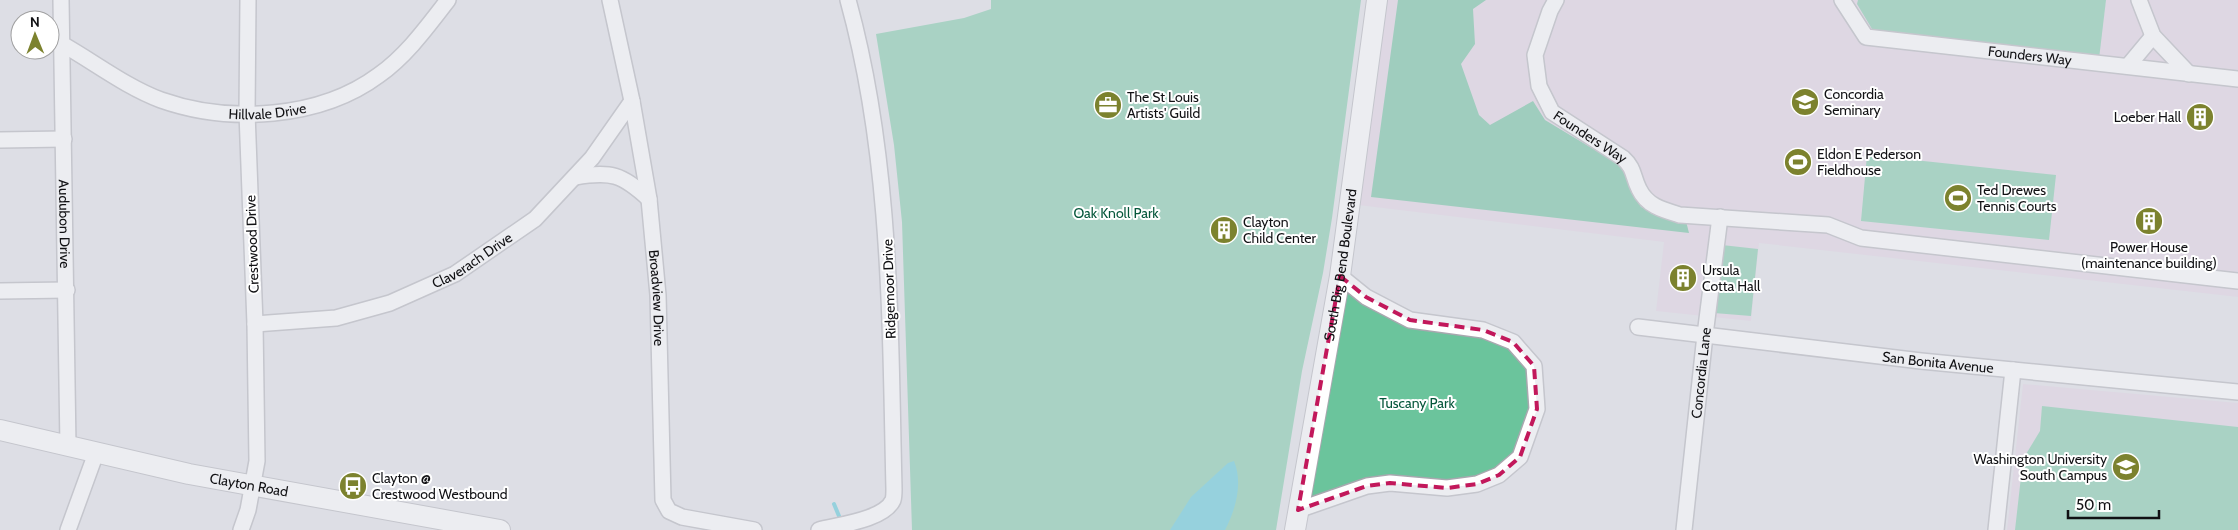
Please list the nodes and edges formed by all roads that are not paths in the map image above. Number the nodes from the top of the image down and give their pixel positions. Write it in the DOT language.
graph roads {
  1 [pos="61,0"];
  2 [pos="248,0"];
  3 [pos="448,0"];
  4 [pos="610,0"];
  5 [pos="848,0"];
  6 [pos="1377,0"];
  7 [pos="1556,0"];
  8 [pos="1842,0"];
  9 [pos="2139,0"];
  10 [pos="2153,36"];
  11 [pos="62,44"];
  12 [pos="2128,66"];
  13 [pos="2189,74"];
  14 [pos="2238,79"];
  15 [pos="632,101"];
  16 [pos="248,114"];
  17 [pos="64,139"];
  18 [pos="0,140"];
  19 [pos="575,178"];
  20 [pos="649,199"];
  21 [pos="1720,217"];
  22 [pos="1340,276"];
  23 [pos="2238,281"];
  24 [pos="67,290"];
  25 [pos="0,291"];
  26 [pos="255,324"];
  27 [pos="1638,327"];
  28 [pos="1705,335"];
  29 [pos="2013,370"];
  30 [pos="2238,392"];
  31 [pos="0,430"];
  32 [pos="68,446"];
  33 [pos="96,453"];
  34 [pos="253,487"];
  35 [pos="1298,510"];
  36 [pos="68,530"];
  37 [pos="241,530"];
  38 [pos="500,530"];
  39 [pos="754,530"];
  40 [pos="819,530"];
  41 [pos="1295,530"];
  42 [pos="1684,530"];
  43 [pos="1996,530"];
  1 -- 11 [label="street, Audubon Drive"];
  2 -- 16 [label="street, Crestwood Drive"];
  3 -- 16 [label="street, Hillvale Drive"];
  4 -- 15 [label="street, Broadview Drive"];
  5 -- 40 [label="street, Ridgemoor Drive"];
  6 -- 22 [label="main road, South Big Bend Boulevard"];
  7 -- 21 [label="street, Founders Way"];
  8 -- 12 [label="street, Founders Way"];
  9 -- 10 [label="street"];
  10 -- 12 [label="street"];
  10 -- 13 [label="street"];
  11 -- 16 [label="street, Hillvale Drive"];
  11 -- 17 [label="street, Audubon Drive"];
  12 -- 13 [label="street, Founders Way"];
  13 -- 14 [label="street, Founders Way"];
  15 -- 19 [label="street, Claverach Drive"];
  15 -- 20 [label="street, Broadview Drive"];
  16 -- 26 [label="street, Crestwood Drive"];
  17 -- 18 [label="street"];
  17 -- 24 [label="street, Audubon Drive"];
  19 -- 20 [label="street"];
  19 -- 26 [label="street, Claverach Drive"];
  20 -- 39 [label="street, Broadview Drive"];
  21 -- 23 [label="street, Founders Way"];
  21 -- 28 [label="street, Concordia Lane"];
  22 -- 35 [label="main road, South Big Bend Boulevard"];
  22 -- 35 [label="street"];
  24 -- 25 [label="street"];
  24 -- 32 [label="street, Audubon Drive"];
  26 -- 34 [label="street, Crestwood Drive"];
  27 -- 28 [label="street, San Bonita Avenue"];
  28 -- 29 [label="street, San Bonita Avenue"];
  28 -- 42 [label="street, Concordia Lane"];
  29 -- 30 [label="street, San Bonita Avenue"];
  29 -- 43 [label="street"];
  31 -- 32 [label="main road, Clayton Road"];
  32 -- 33 [label="main road, Clayton Road"];
  33 -- 34 [label="main road, Clayton Road"];
  33 -- 36 [label="street"];
  34 -- 37 [label="street, Crestwood Drive"];
  34 -- 38 [label="main road, Clayton Road"];
  35 -- 41 [label="main road, South Big Bend Boulevard"];
}
